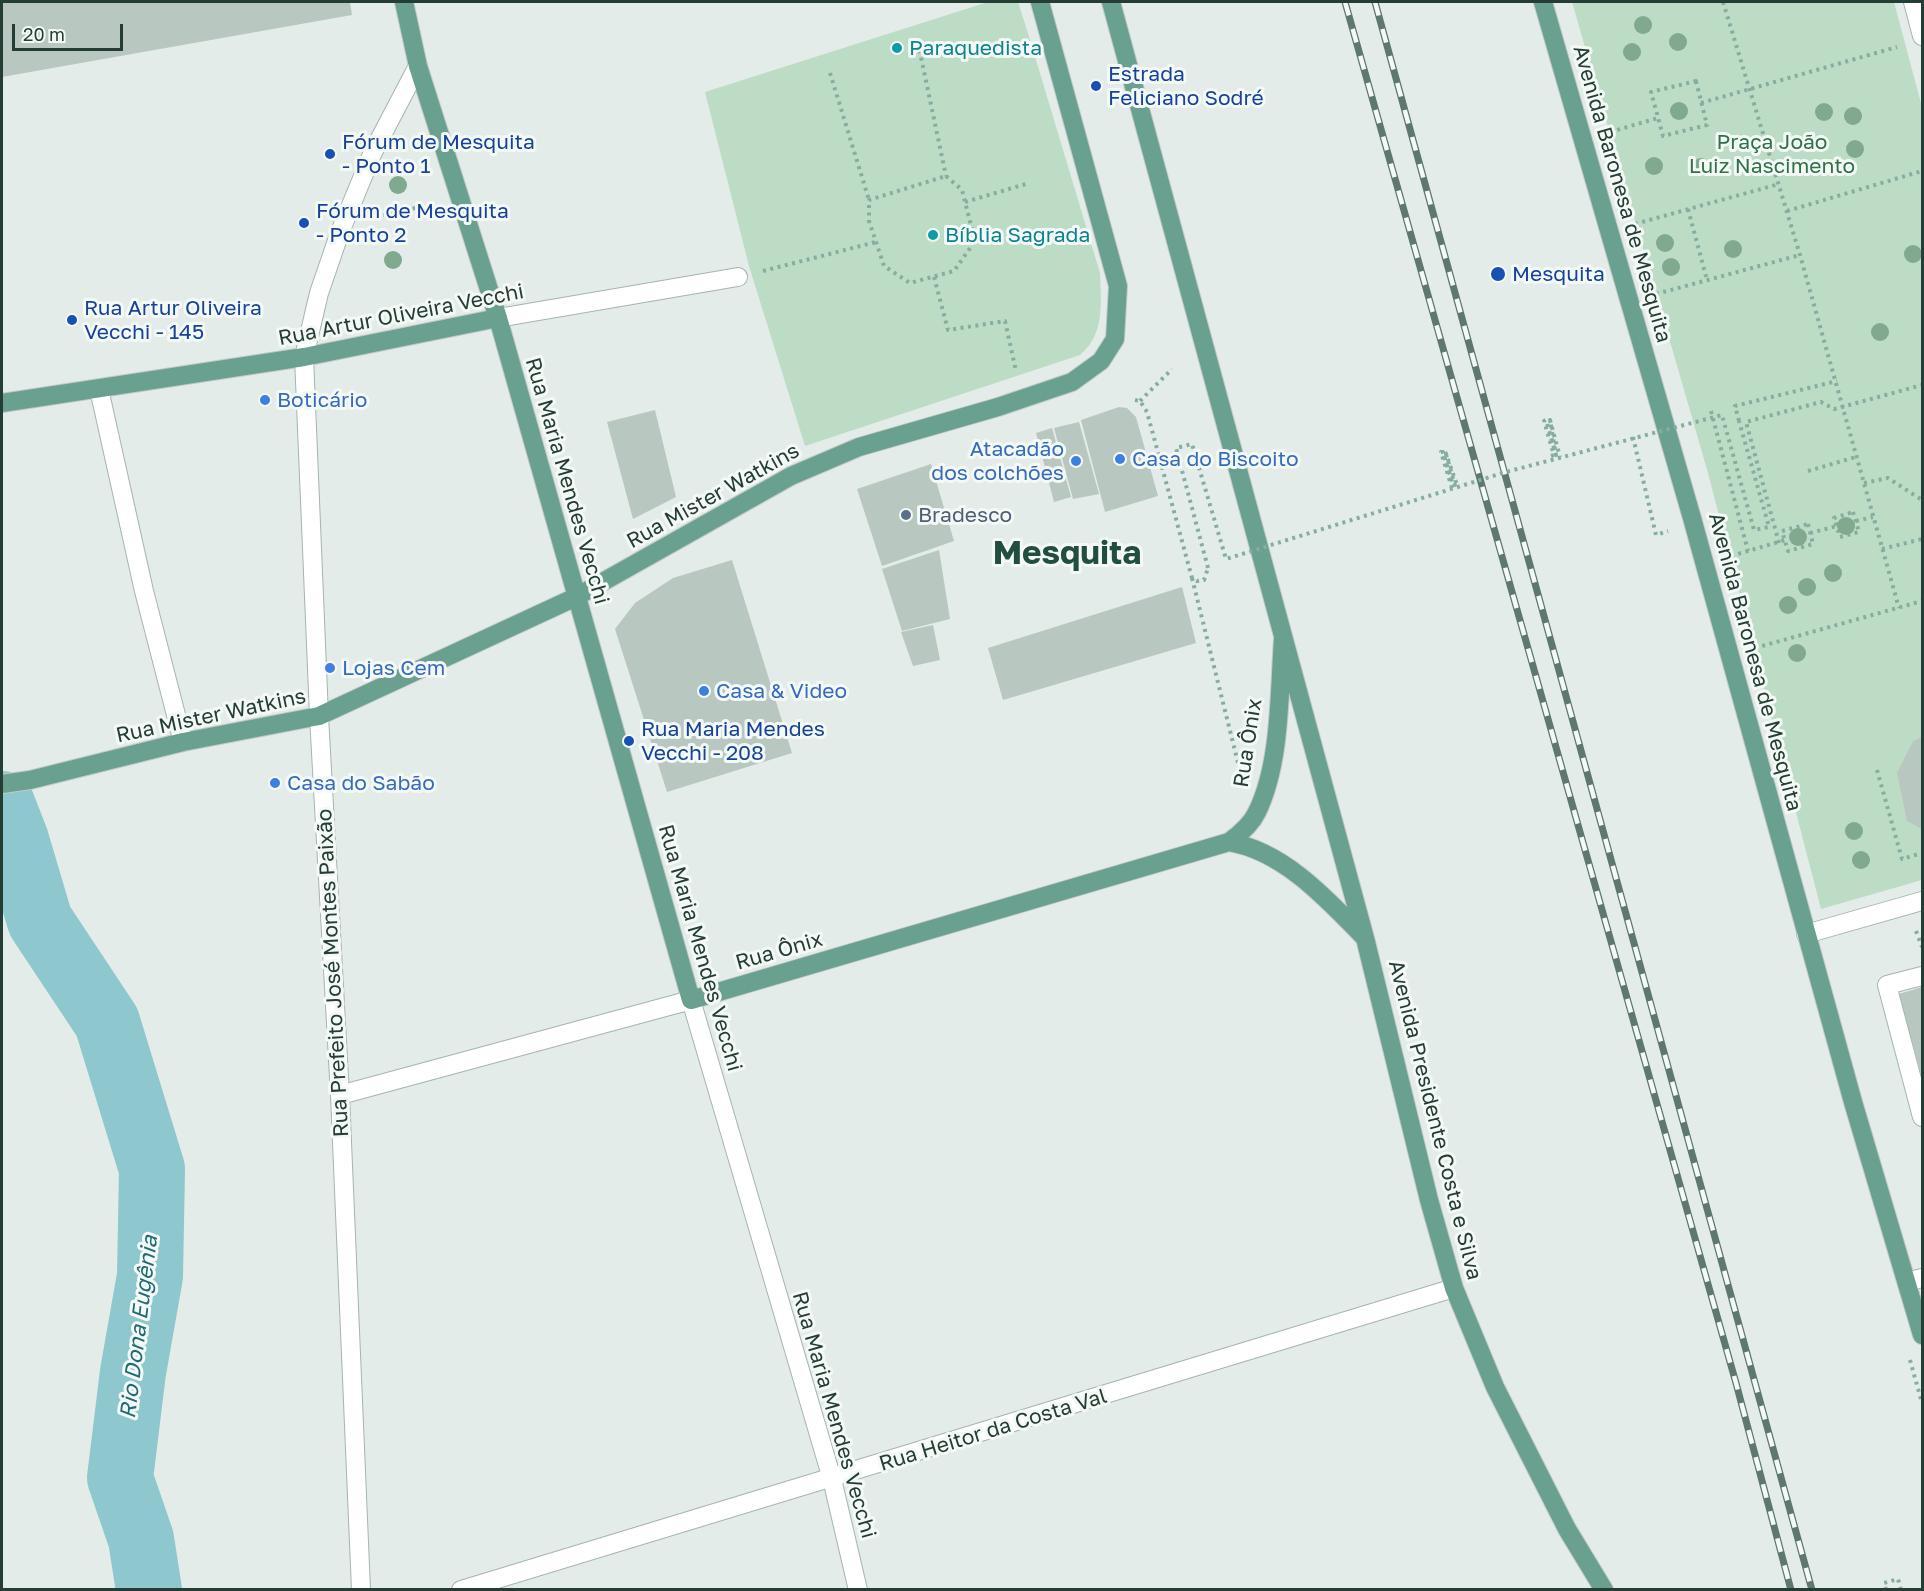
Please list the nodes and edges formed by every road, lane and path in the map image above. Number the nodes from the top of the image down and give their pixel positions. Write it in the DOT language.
graph roads {
  1 [pos="404,2"];
  2 [pos="1040,2"];
  3 [pos="1111,2"];
  4 [pos="1544,2"];
  5 [pos="1722,2"];
  6 [pos="1913,2"];
  7 [pos="1916,40"];
  8 [pos="918,43"];
  9 [pos="418,66"];
  10 [pos="830,73"];
  11 [pos="1750,90"];
  12 [pos="1701,103"];
  13 [pos="1658,118"];
  14 [pos="1608,132"];
  15 [pos="1923,171"];
  16 [pos="946,176"];
  17 [pos="1026,184"];
  18 [pos="1779,184"];
  19 [pos="460,198"];
  20 [pos="869,200"];
  21 [pos="965,202"];
  22 [pos="1688,210"];
  23 [pos="1787,211"];
  24 [pos="1634,224"];
  25 [pos="343,225"];
  26 [pos="876,242"];
  27 [pos="1800,255"];
  28 [pos="738,277"];
  29 [pos="934,277"];
  30 [pos="1707,280"];
  31 [pos="1654,295"];
  32 [pos="498,318"];
  33 [pos="304,357"];
  34 [pos="1172,369"];
  35 [pos="1837,381"];
  36 [pos="1923,385"];
  37 [pos="99,389"];
  38 [pos="1022,400"];
  39 [pos="1135,400"];
  40 [pos="1140,401"];
  41 [pos="2,403"];
  42 [pos="1842,407"];
  43 [pos="1711,411"];
  44 [pos="1633,437"];
  45 [pos="1551,456"];
  46 [pos="1560,457"];
  47 [pos="1857,457"];
  48 [pos="1808,471"];
  49 [pos="1864,483"];
  50 [pos="1459,484"];
  51 [pos="1452,488"];
  52 [pos="1923,500"];
  53 [pos="1873,517"];
  54 [pos="1856,521"];
  55 [pos="1837,526"];
  56 [pos="1810,533"];
  57 [pos="1656,535"];
  58 [pos="1923,539"];
  59 [pos="1785,540"];
  60 [pos="1779,543"];
  61 [pos="1882,549"];
  62 [pos="1748,551"];
  63 [pos="1728,557"];
  64 [pos="1192,578"];
  65 [pos="576,597"];
  66 [pos="1923,601"];
  67 [pos="1899,608"];
  68 [pos="1283,639"];
  69 [pos="1751,649"];
  70 [pos="319,716"];
  71 [pos="183,742"];
  72 [pos="1877,770"];
  73 [pos="1240,771"];
  74 [pos="2,784"];
  75 [pos="1229,842"];
  76 [pos="1923,853"];
  77 [pos="1923,901"];
  78 [pos="1915,928"];
  79 [pos="1806,933"];
  80 [pos="1365,938"];
  81 [pos="1923,947"];
  82 [pos="1923,976"];
  83 [pos="691,1000"];
  84 [pos="340,1095"];
  85 [pos="1923,1117"];
  86 [pos="1915,1280"];
  87 [pos="1454,1288"];
  88 [pos="1923,1335"];
  89 [pos="832,1479"];
  90 [pos="360,1590"];
  91 [pos="462,1590"];
  92 [pos="858,1590"];
  93 [pos="1604,1590"];
  94 [pos="1886,1590"];
  95 [pos="1901,1590"];
  1 -- 9 [label="main road, Rua Maria Mendes Vecchi"];
  2 -- 38 [label="main road, Rua Mister Watkins"];
  3 -- 68 [label="main road, Avenida Presidente Costa e Silva"];
  4 -- 79 [label="main road, Avenida Baronesa de Mesquita"];
  5 -- 11 [label="path"];
  6 -- 7 [label="street"];
  7 -- 11 [label="path"];
  8 -- 16 [label="path"];
  9 -- 19 [label="main road, Rua Maria Mendes Vecchi"];
  9 -- 25 [label="street, Rua Prefeito José Montes Paixão"];
  10 -- 20 [label="path"];
  11 -- 12 [label="path"];
  11 -- 18 [label="path"];
  12 -- 13 [label="path"];
  12 -- 13 [label="path"];
  13 -- 14 [label="path"];
  15 -- 23 [label="path"];
  16 -- 20 [label="path"];
  16 -- 21 [label="path"];
  17 -- 21 [label="path"];
  18 -- 22 [label="path"];
  18 -- 23 [label="path"];
  19 -- 25 [label="path"];
  19 -- 32 [label="main road, Rua Maria Mendes Vecchi"];
  20 -- 26 [label="path"];
  21 -- 29 [label="path"];
  22 -- 24 [label="path"];
  22 -- 30 [label="path"];
  23 -- 27 [label="path"];
  25 -- 33 [label="street, Rua Prefeito José Montes Paixão"];
  26 -- 28 [label="path"];
  26 -- 29 [label="path"];
  27 -- 30 [label="path"];
  27 -- 35 [label="path"];
  28 -- 32 [label="street, Rua Artur Oliveira Vecchi"];
  29 -- 38 [label="path"];
  30 -- 31 [label="path"];
  32 -- 33 [label="main road, Rua Artur Oliveira Vecchi"];
  32 -- 65 [label="main road, Rua Maria Mendes Vecchi"];
  33 -- 37 [label="main road, Rua Artur Oliveira Vecchi"];
  33 -- 70 [label="street, Rua Prefeito José Montes Paixão"];
  34 -- 40 [label="path"];
  35 -- 42 [label="path"];
  35 -- 44 [label="path, bridge"];
  36 -- 42 [label="path"];
  37 -- 41 [label="main road, Rua Artur Oliveira Vecchi"];
  37 -- 71 [label="street"];
  38 -- 65 [label="main road, Rua Mister Watkins"];
  39 -- 40 [label="path"];
  40 -- 64 [label="path"];
  42 -- 47 [label="path"];
  42 -- 60 [label="path"];
  43 -- 62 [label="path"];
  44 -- 46 [label="path, bridge"];
  44 -- 57 [label="path"];
  45 -- 46 [label="path"];
  46 -- 51 [label="path, bridge"];
  47 -- 48 [label="path"];
  47 -- 49 [label="path"];
  49 -- 52 [label="path"];
  49 -- 53 [label="path"];
  50 -- 51 [label="path"];
  51 -- 64 [label="path, bridge"];
  53 -- 54 [label="path"];
  53 -- 61 [label="path"];
  54 -- 55 [label="path"];
  54 -- 55 [label="path"];
  55 -- 56 [label="path"];
  56 -- 59 [label="path"];
  56 -- 59 [label="path"];
  58 -- 61 [label="path"];
  59 -- 60 [label="path"];
  60 -- 62 [label="path"];
  61 -- 67 [label="path"];
  62 -- 63 [label="path"];
  64 -- 73 [label="path"];
  65 -- 70 [label="main road, Rua Mister Watkins"];
  65 -- 83 [label="main road, Rua Maria Mendes Vecchi"];
  66 -- 67 [label="path"];
  67 -- 69 [label="path"];
  68 -- 75 [label="main road, Rua Ônix"];
  68 -- 80 [label="main road, Avenida Presidente Costa e Silva"];
  70 -- 71 [label="main road, Rua Mister Watkins"];
  70 -- 84 [label="street, Rua Prefeito José Montes Paixão"];
  71 -- 74 [label="main road, Rua Mister Watkins"];
  72 -- 76 [label="path"];
  75 -- 80 [label="main road"];
  75 -- 83 [label="main road, Rua Ônix"];
  77 -- 79 [label="street"];
  78 -- 81 [label="path"];
  79 -- 86 [label="main road, Avenida Baronesa de Mesquita"];
  80 -- 87 [label="main road, Avenida Presidente Costa e Silva"];
  82 -- 85 [label="street"];
  83 -- 84 [label="street, Rua Ônix"];
  83 -- 89 [label="street, Rua Maria Mendes Vecchi"];
  84 -- 90 [label="street, Rua Prefeito José Montes Paixão"];
  86 -- 88 [label="main road, Avenida Baronesa de Mesquita"];
  87 -- 89 [label="street, Rua Heitor da Costa Val"];
  87 -- 93 [label="main road, Avenida Presidente Costa e Silva"];
  89 -- 91 [label="street, Rua Heitor da Costa Val"];
  89 -- 92 [label="street, Rua Maria Mendes Vecchi"];
  94 -- 95 [label="path"];
}
